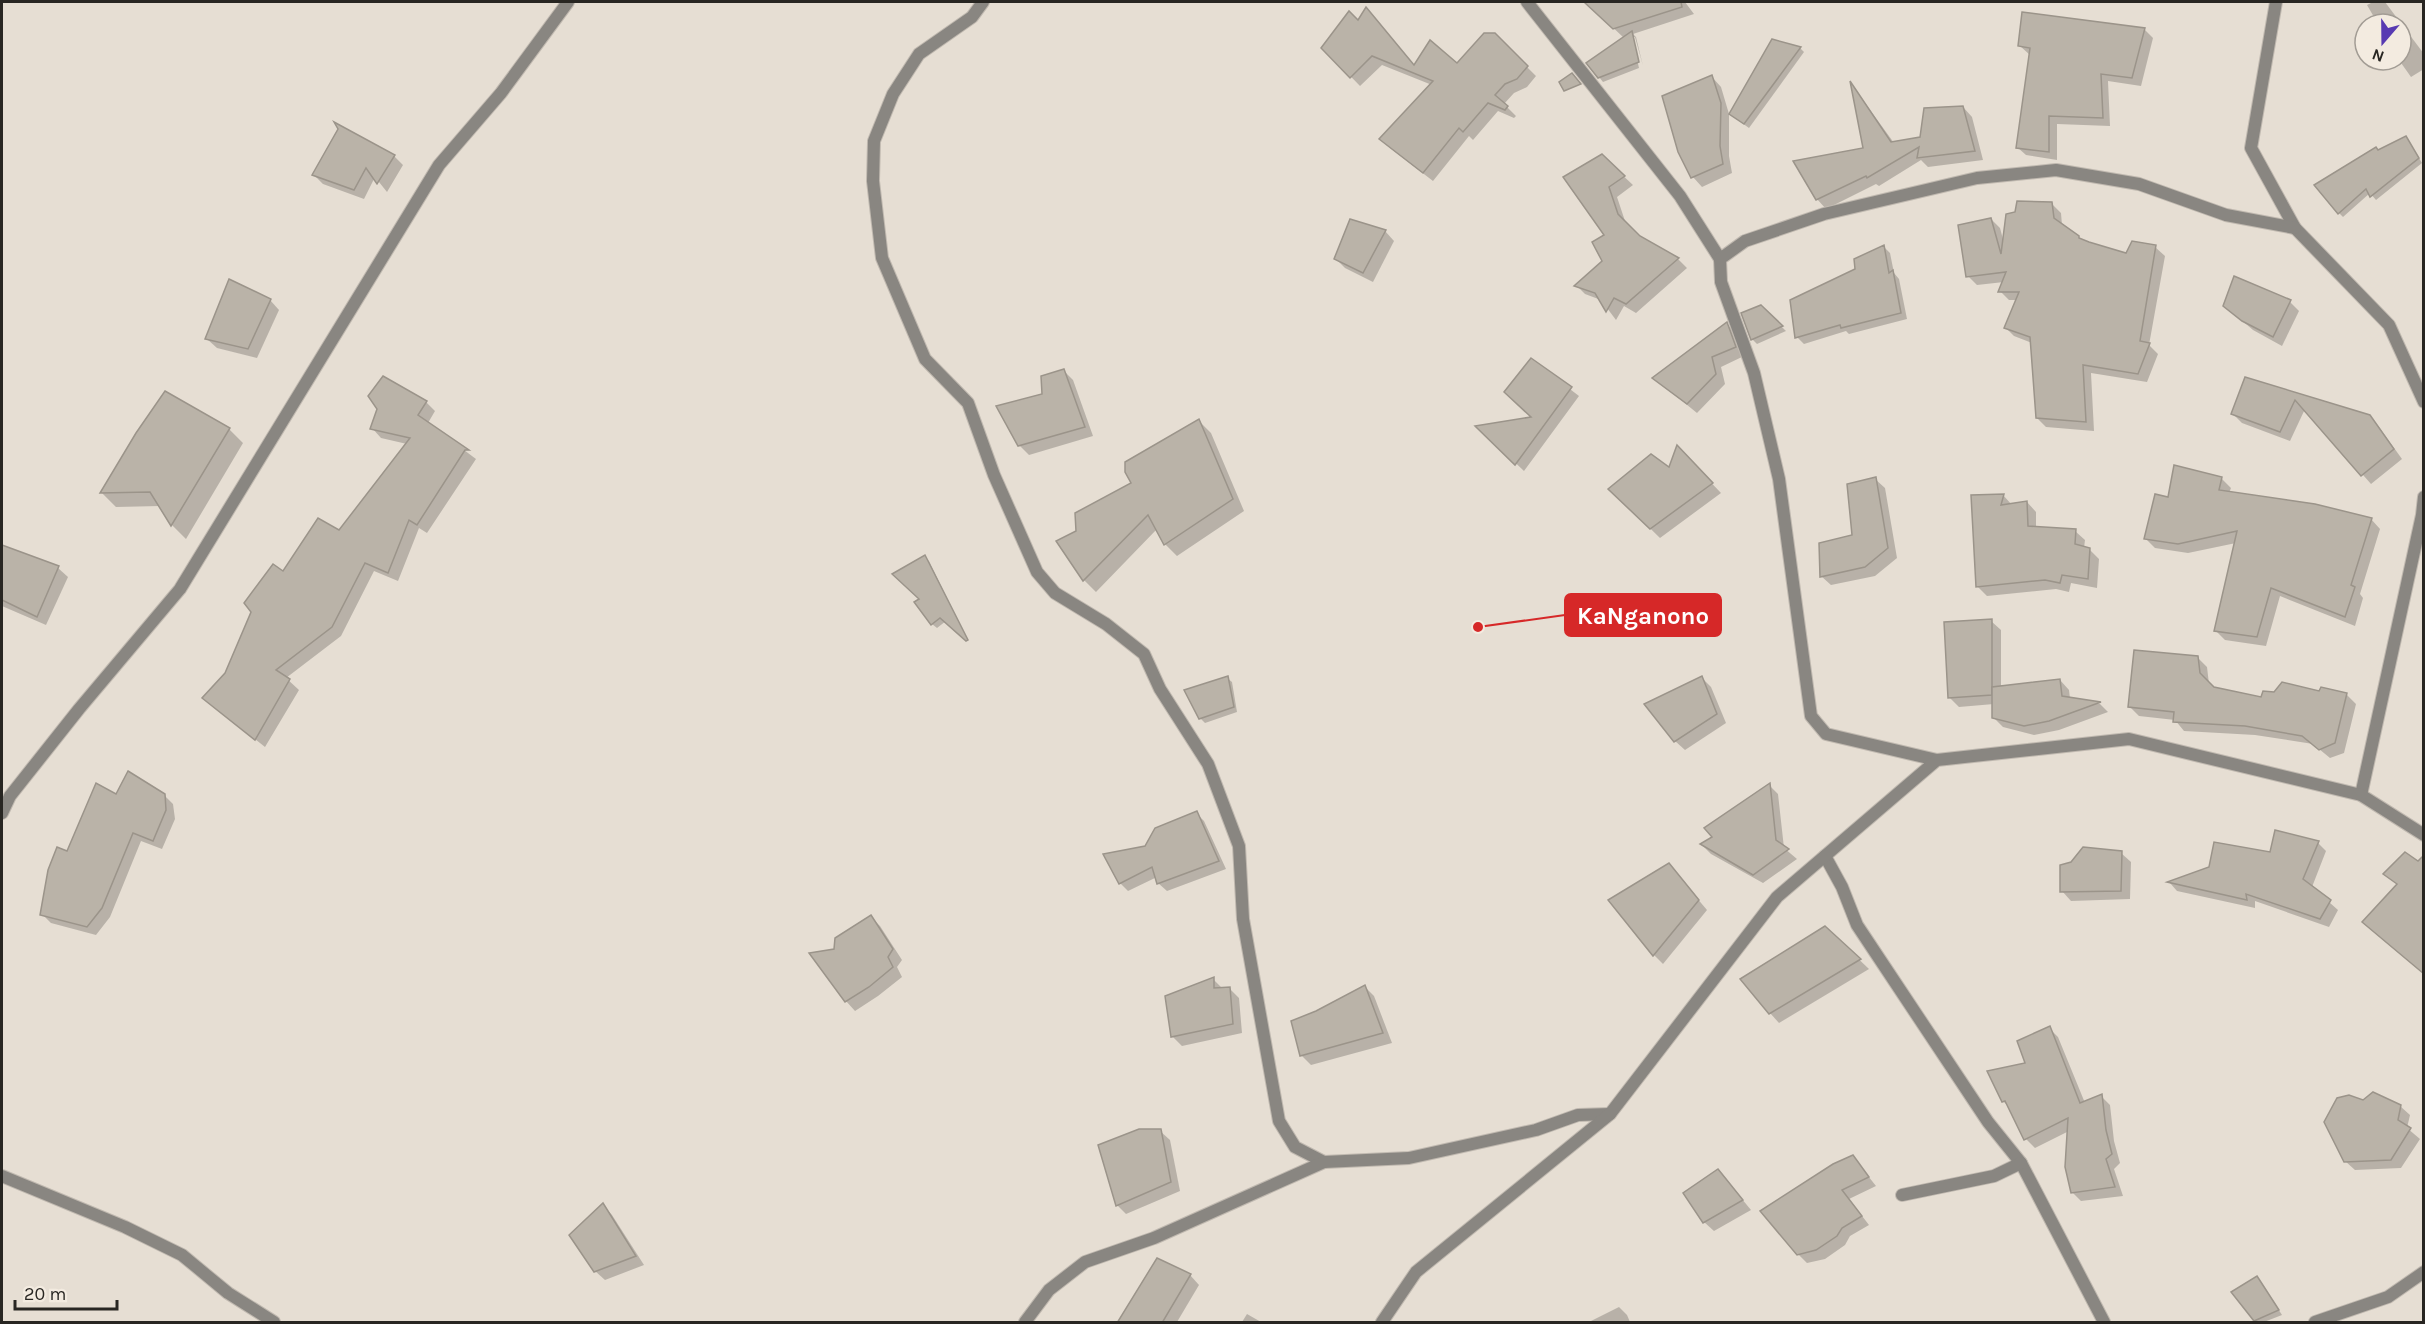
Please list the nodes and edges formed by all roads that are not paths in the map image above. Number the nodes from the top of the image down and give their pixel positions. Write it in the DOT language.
graph roads {
  1 [pos="568,2"];
  2 [pos="983,2"];
  3 [pos="1527,2"];
  4 [pos="2276,2"];
  5 [pos="2295,228"];
  6 [pos="1720,259"];
  7 [pos="2424,402"];
  8 [pos="2424,497"];
  9 [pos="2423,515"];
  10 [pos="1936,760"];
  11 [pos="2361,795"];
  12 [pos="2,813"];
  13 [pos="2424,835"];
  14 [pos="1825,856"];
  15 [pos="1610,1114"];
  16 [pos="1324,1162"];
  17 [pos="2021,1163"];
  18 [pos="2,1176"];
  19 [pos="1902,1196"];
  20 [pos="2424,1272"];
  21 [pos="274,1323"];
  22 [pos="1025,1323"];
  23 [pos="1382,1323"];
  24 [pos="2104,1323"];
  25 [pos="2315,1323"];
  1 -- 12 [label="street"];
  2 -- 16 [label="street"];
  3 -- 6 [label="street"];
  4 -- 5 [label="street"];
  5 -- 6 [label="street"];
  5 -- 7 [label="street"];
  6 -- 10 [label="street"];
  8 -- 9 [label="street"];
  9 -- 11 [label="street"];
  10 -- 11 [label="street"];
  10 -- 14 [label="street"];
  11 -- 13 [label="street"];
  14 -- 15 [label="street"];
  14 -- 17 [label="street"];
  15 -- 16 [label="street"];
  15 -- 23 [label="street"];
  16 -- 22 [label="street"];
  17 -- 19 [label="street"];
  17 -- 24 [label="street"];
  18 -- 21 [label="street"];
  20 -- 25 [label="street"];
}
